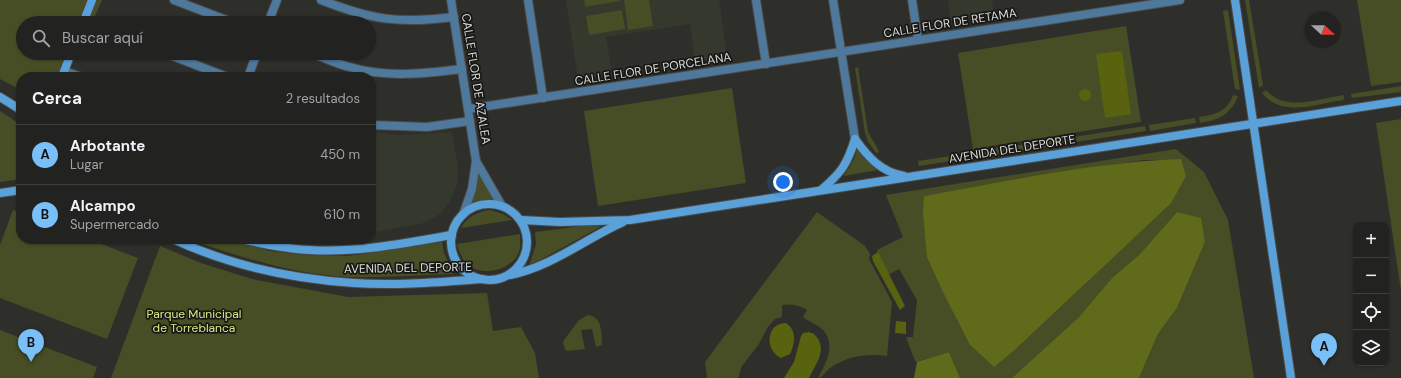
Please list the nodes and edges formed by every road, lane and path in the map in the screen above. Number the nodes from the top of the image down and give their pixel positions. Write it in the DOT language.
graph roads {
  1 [pos="92,0"];
  2 [pos="174,0"];
  3 [pos="277,0"];
  4 [pos="321,0"];
  5 [pos="451,0"];
  6 [pos="528,0"];
  7 [pos="756,0"];
  8 [pos="834,0"];
  9 [pos="912,0"];
  10 [pos="1180,0"];
  11 [pos="1235,0"];
  12 [pos="1159,2"];
  13 [pos="87,16"];
  14 [pos="216,16"];
  15 [pos="271,16"];
  16 [pos="366,16"];
  17 [pos="454,16"];
  18 [pos="376,18"];
  19 [pos="918,40"];
  20 [pos="842,52"];
  21 [pos="68,60"];
  22 [pos="183,60"];
  23 [pos="254,60"];
  24 [pos="330,60"];
  25 [pos="766,64"];
  26 [pos="462,69"];
  27 [pos="64,72"];
  28 [pos="214,72"];
  29 [pos="250,72"];
  30 [pos="0,97"];
  31 [pos="543,98"];
  32 [pos="1401,101"];
  33 [pos="16,107"];
  34 [pos="468,109"];
  35 [pos="470,121"];
  36 [pos="1253,124"];
  37 [pos="376,125"];
  38 [pos="855,139"];
  39 [pos="476,161"];
  40 [pos="912,177"];
  41 [pos="820,191"];
  42 [pos="16,192"];
  43 [pos="0,193"];
  44 [pos="502,206"];
  45 [pos="463,215"];
  46 [pos="521,220"];
  47 [pos="627,220"];
  48 [pos="452,235"];
  49 [pos="186,244"];
  50 [pos="261,244"];
  51 [pos="505,276"];
  52 [pos="482,279"];
  53 [pos="1291,378"];
  1 -- 13 [label="street"];
  2 -- 14 [label="street"];
  3 -- 15 [label="street"];
  4 -- 16 [label="street"];
  5 -- 17 [label="street, CALLE FLOR DE AZALEA"];
  6 -- 31 [label="street"];
  7 -- 25 [label="street"];
  8 -- 20 [label="street"];
  9 -- 19 [label="street"];
  10 -- 12 [label="street, CALLE FLOR DE RETAMA"];
  11 -- 36 [label="street"];
  12 -- 19 [label="street, CALLE FLOR DE RETAMA"];
  17 -- 18 [label="street"];
  17 -- 26 [label="street, CALLE FLOR DE AZALEA"];
  19 -- 20 [label="street, CALLE FLOR DE RETAMA"];
  20 -- 25 [label="street, CALLE FLOR DE PORCELANA"];
  20 -- 38 [label="street"];
  21 -- 27 [label="street"];
  22 -- 28 [label="street"];
  23 -- 29 [label="street"];
  24 -- 26 [label="street"];
  25 -- 31 [label="street, CALLE FLOR DE PORCELANA"];
  26 -- 34 [label="street, CALLE FLOR DE AZALEA"];
  30 -- 33 [label="street"];
  31 -- 34 [label="street, CALLE FLOR DE PORCELANA"];
  32 -- 36 [label="street, AVENIDA DEL DEPORTE"];
  34 -- 35 [label="street, CALLE FLOR DE AZALEA"];
  35 -- 37 [label="street"];
  35 -- 39 [label="street, CALLE FLOR DE AZALEA"];
  36 -- 40 [label="street, AVENIDA DEL DEPORTE"];
  36 -- 53 [label="street"];
  38 -- 40 [label="street"];
  38 -- 41 [label="street"];
  39 -- 44 [label="street"];
  39 -- 45 [label="street"];
  40 -- 41 [label="street, AVENIDA DEL DEPORTE"];
  41 -- 47 [label="street, AVENIDA DEL DEPORTE"];
  42 -- 43 [label="street"];
  44 -- 45 [label="street"];
  44 -- 46 [label="street"];
  45 -- 48 [label="street"];
  46 -- 47 [label="street, AVENIDA DEL DEPORTE"];
  46 -- 51 [label="street"];
  47 -- 51 [label="street, AVENIDA DEL DEPORTE"];
  48 -- 50 [label="street, AVENIDA DEL DEPORTE"];
  48 -- 52 [label="street"];
  49 -- 52 [label="street, AVENIDA DEL DEPORTE"];
  51 -- 52 [label="street"];
}
